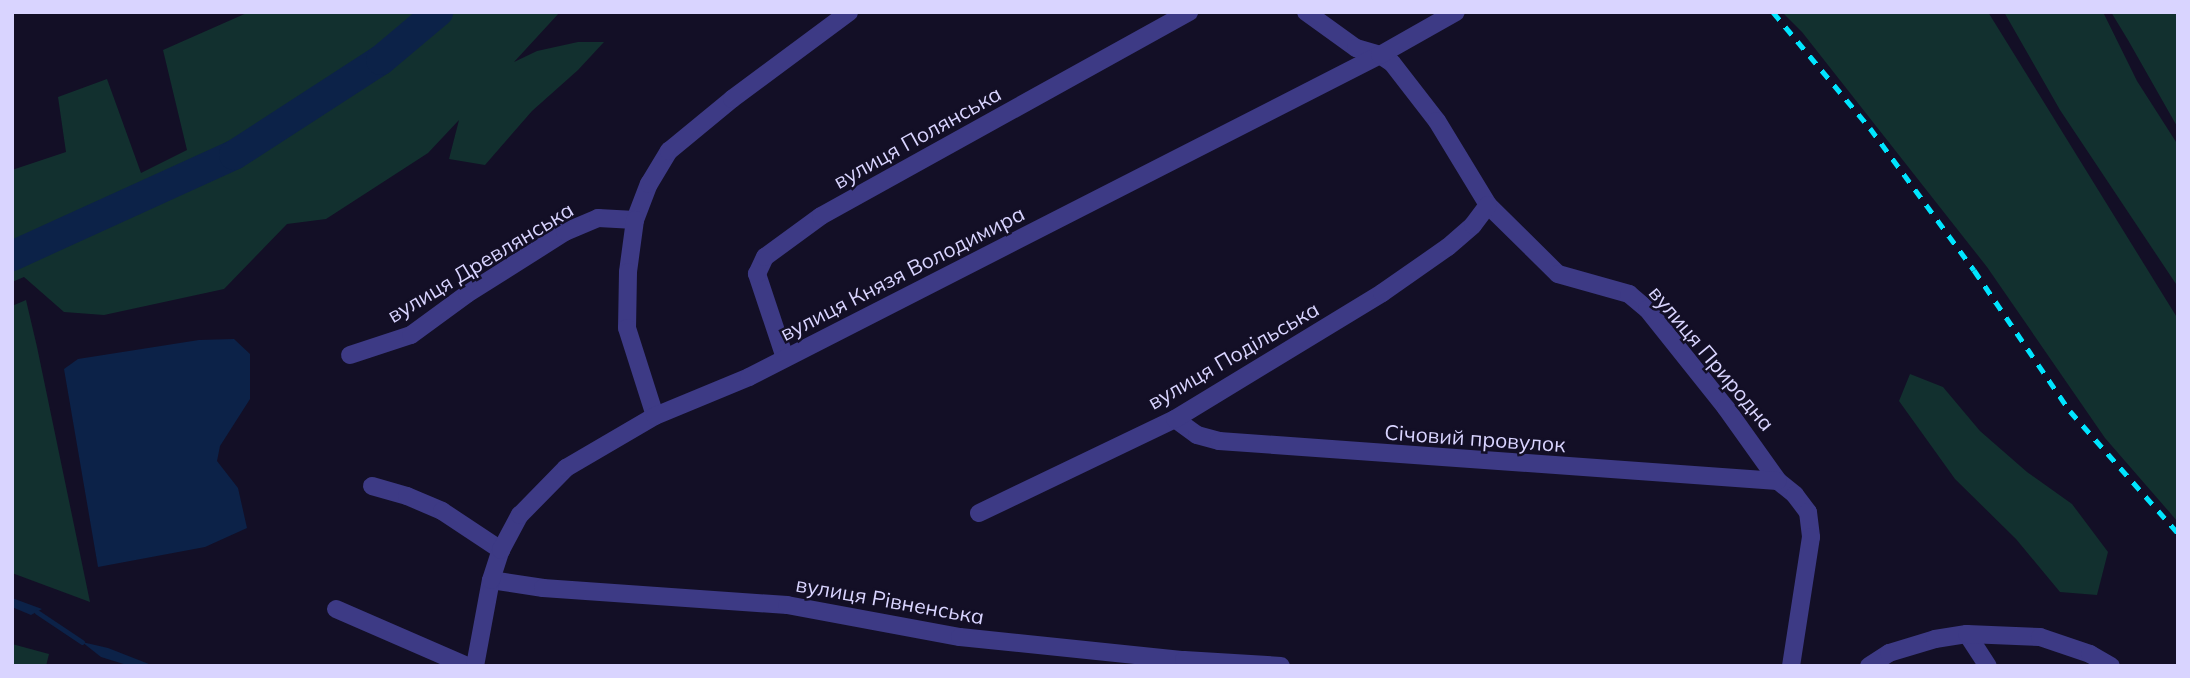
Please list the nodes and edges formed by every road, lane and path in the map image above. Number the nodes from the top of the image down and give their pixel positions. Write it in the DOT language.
graph roads {
  1 [pos="849,12"];
  2 [pos="1189,12"];
  3 [pos="1306,12"];
  4 [pos="1456,12"];
  5 [pos="1380,55"];
  6 [pos="1488,205"];
  7 [pos="635,220"];
  8 [pos="350,355"];
  9 [pos="785,358"];
  10 [pos="655,416"];
  11 [pos="1175,419"];
  12 [pos="1778,481"];
  13 [pos="372,486"];
  14 [pos="979,513"];
  15 [pos="501,550"];
  16 [pos="491,580"];
  17 [pos="336,609"];
  18 [pos="1967,634"];
  19 [pos="467,666"];
  20 [pos="475,666"];
  21 [pos="1281,666"];
  22 [pos="1791,666"];
  23 [pos="1869,666"];
  24 [pos="1988,666"];
  25 [pos="2111,666"];
  1 -- 7 [label="street"];
  2 -- 9 [label="street, вулиця Полянська"];
  3 -- 5 [label="street, вулиця Природна"];
  4 -- 5 [label="street, вулиця Князя Володимира"];
  5 -- 6 [label="street, вулиця Природна"];
  5 -- 9 [label="street, вулиця Князя Володимира"];
  6 -- 11 [label="street, вулиця Подільська"];
  6 -- 12 [label="street, вулиця Природна"];
  7 -- 8 [label="street, вулиця Древлянська"];
  7 -- 10 [label="street"];
  9 -- 10 [label="street, вулиця Князя Володимира"];
  10 -- 15 [label="street, вулиця Князя Володимира"];
  11 -- 12 [label="street, Січовий провулок"];
  11 -- 14 [label="street, вулиця Подільська"];
  12 -- 22 [label="street, вулиця Природна"];
  13 -- 15 [label="street"];
  15 -- 16 [label="street, вулиця Князя Володимира"];
  16 -- 20 [label="street, вулиця Князя Володимира"];
  16 -- 21 [label="street, вулиця Рівненська"];
  17 -- 19 [label="street"];
  18 -- 23 [label="street"];
  18 -- 24 [label="street"];
  18 -- 25 [label="street"];
}
